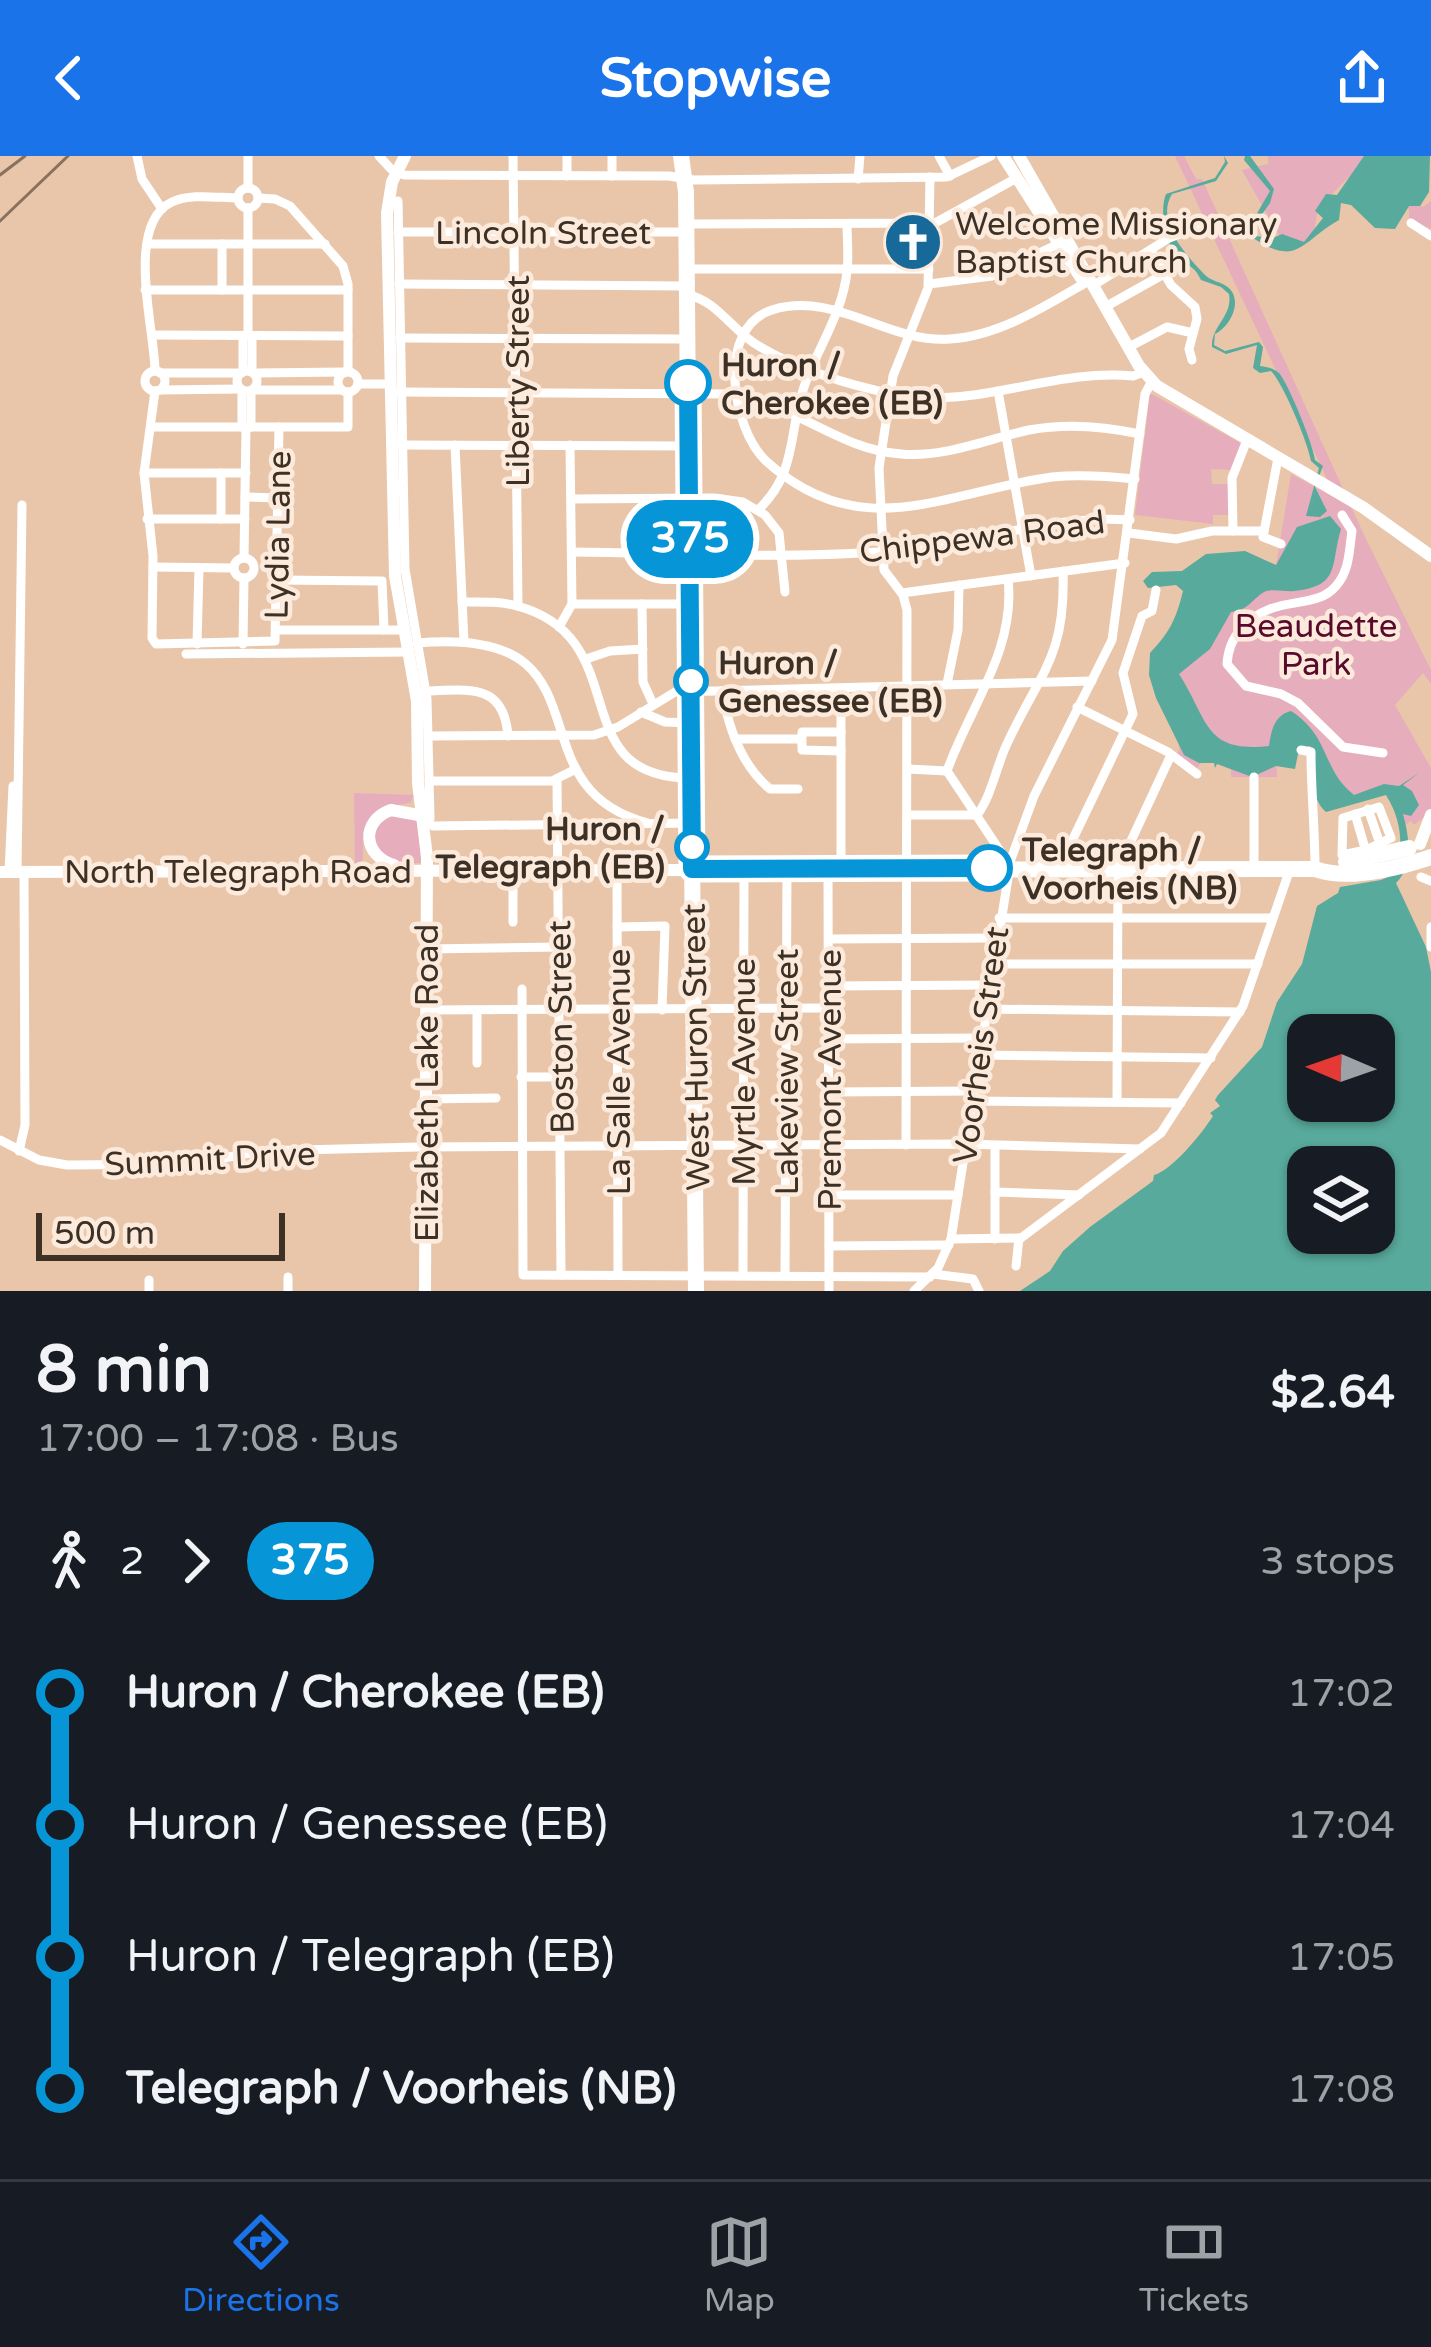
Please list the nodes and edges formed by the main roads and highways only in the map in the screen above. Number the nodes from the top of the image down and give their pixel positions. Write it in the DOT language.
graph roads {
  1 [pos="405,156"];
  2 [pos="680,156"];
  3 [pos="1003,156"];
  4 [pos="1018,156"];
  5 [pos="1015,179"];
  6 [pos="1038,190"];
  7 [pos="1071,256"];
  8 [pos="1431,556"];
  9 [pos="420,800"];
  10 [pos="1431,815"];
  11 [pos="429,820"];
  12 [pos="1419,854"];
  13 [pos="692,869"];
  14 [pos="420,870"];
  15 [pos="365,871"];
  16 [pos="16,872"];
  17 [pos="696,1283"];
  18 [pos="425,1291"];
  1 -- 9 [label="main road, Elizabeth Lake Road"];
  2 -- 13 [label="highway, West Huron Street"];
  3 -- 5 [label="main road"];
  4 -- 6 [label="main road"];
  5 -- 6 [label="main road"];
  5 -- 7 [label="main road"];
  6 -- 7 [label="main road"];
  7 -- 8 [label="main road"];
  9 -- 11 [label="main road, Elizabeth Lake Road"];
  9 -- 15 [label="main road"];
  10 -- 12 [label="main road"];
  11 -- 14 [label="main road, Elizabeth Lake Road"];
  11 -- 14 [label="main road"];
  12 -- 13 [label="highway"];
  13 -- 14 [label="main road, North Telegraph Road"];
  13 -- 17 [label="highway, West Huron Street"];
  14 -- 15 [label="main road, North Telegraph Road"];
  14 -- 18 [label="main road, Elizabeth Lake Road"];
  15 -- 16 [label="main road, North Telegraph Road"];
}
